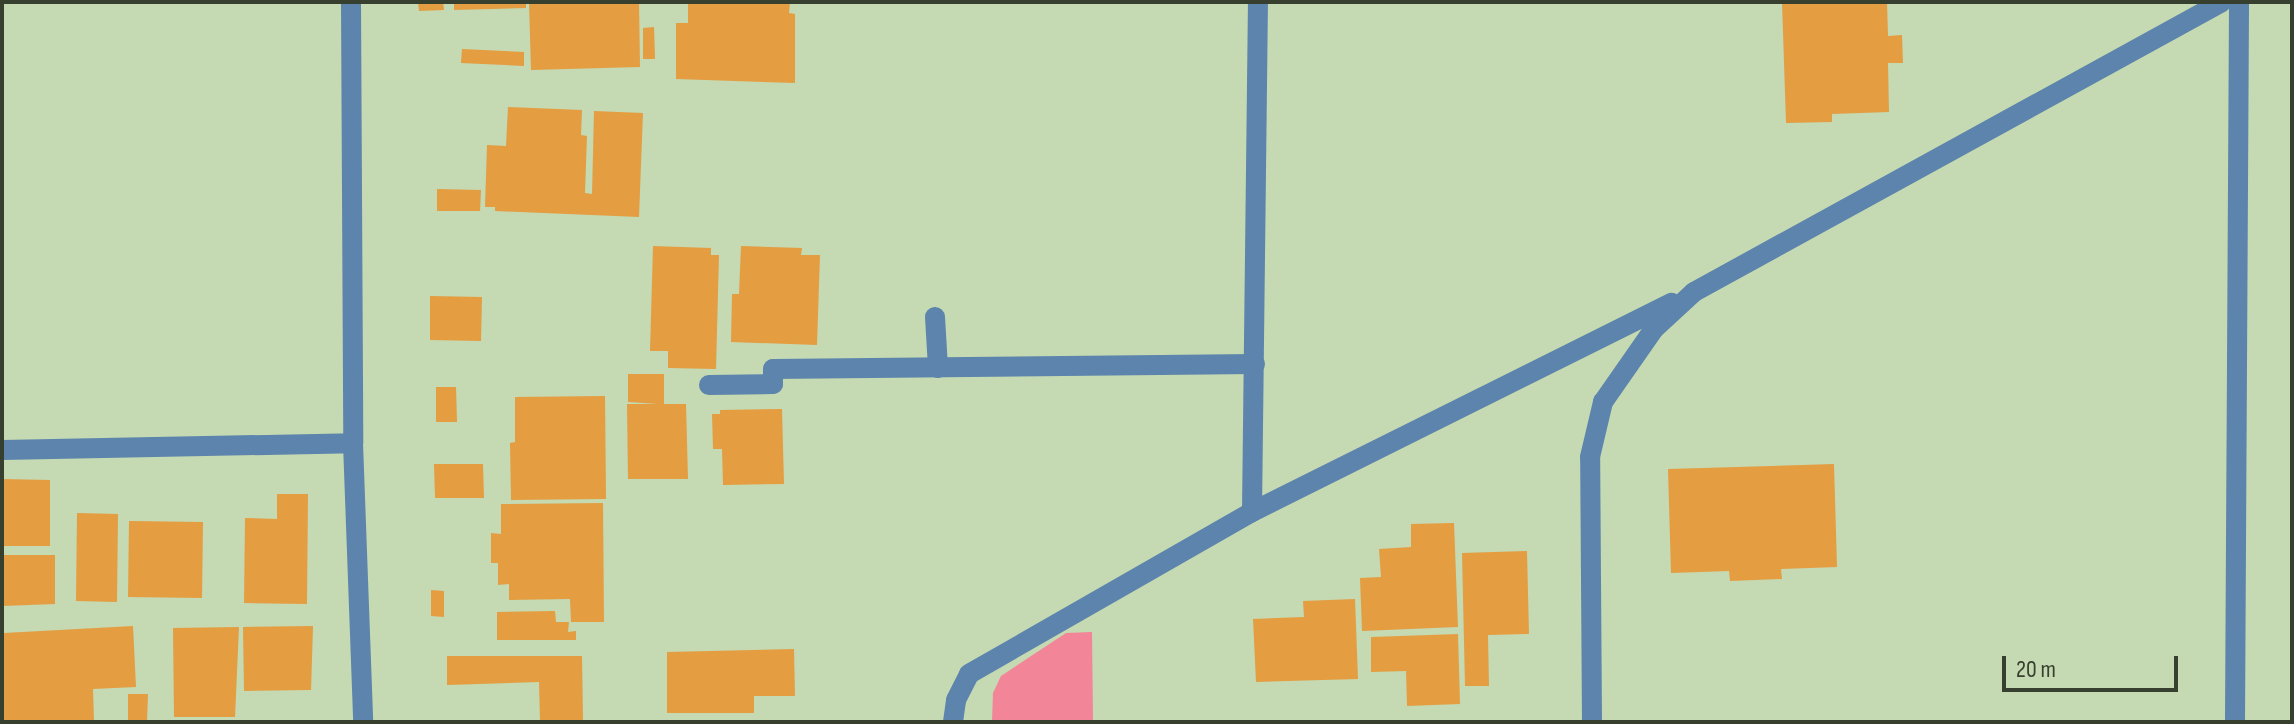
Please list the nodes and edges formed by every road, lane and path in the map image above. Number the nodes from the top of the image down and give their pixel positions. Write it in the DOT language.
graph roads {
  1 [pos="351,2"];
  2 [pos="1258,2"];
  3 [pos="2222,2"];
  4 [pos="2239,2"];
  5 [pos="1694,292"];
  6 [pos="935,317"];
  7 [pos="1255,364"];
  8 [pos="938,368"];
  9 [pos="709,385"];
  10 [pos="353,443"];
  11 [pos="2,450"];
  12 [pos="1252,512"];
  13 [pos="363,722"];
  14 [pos="953,722"];
  15 [pos="1592,722"];
  16 [pos="2235,722"];
  1 -- 10 [label="street"];
  2 -- 7 [label="street"];
  3 -- 5 [label="street"];
  4 -- 16 [label="street"];
  5 -- 12 [label="street"];
  5 -- 15 [label="street"];
  6 -- 8 [label="street"];
  7 -- 8 [label="street"];
  7 -- 12 [label="street"];
  8 -- 9 [label="street"];
  10 -- 11 [label="street"];
  10 -- 13 [label="street"];
  12 -- 14 [label="street"];
}
